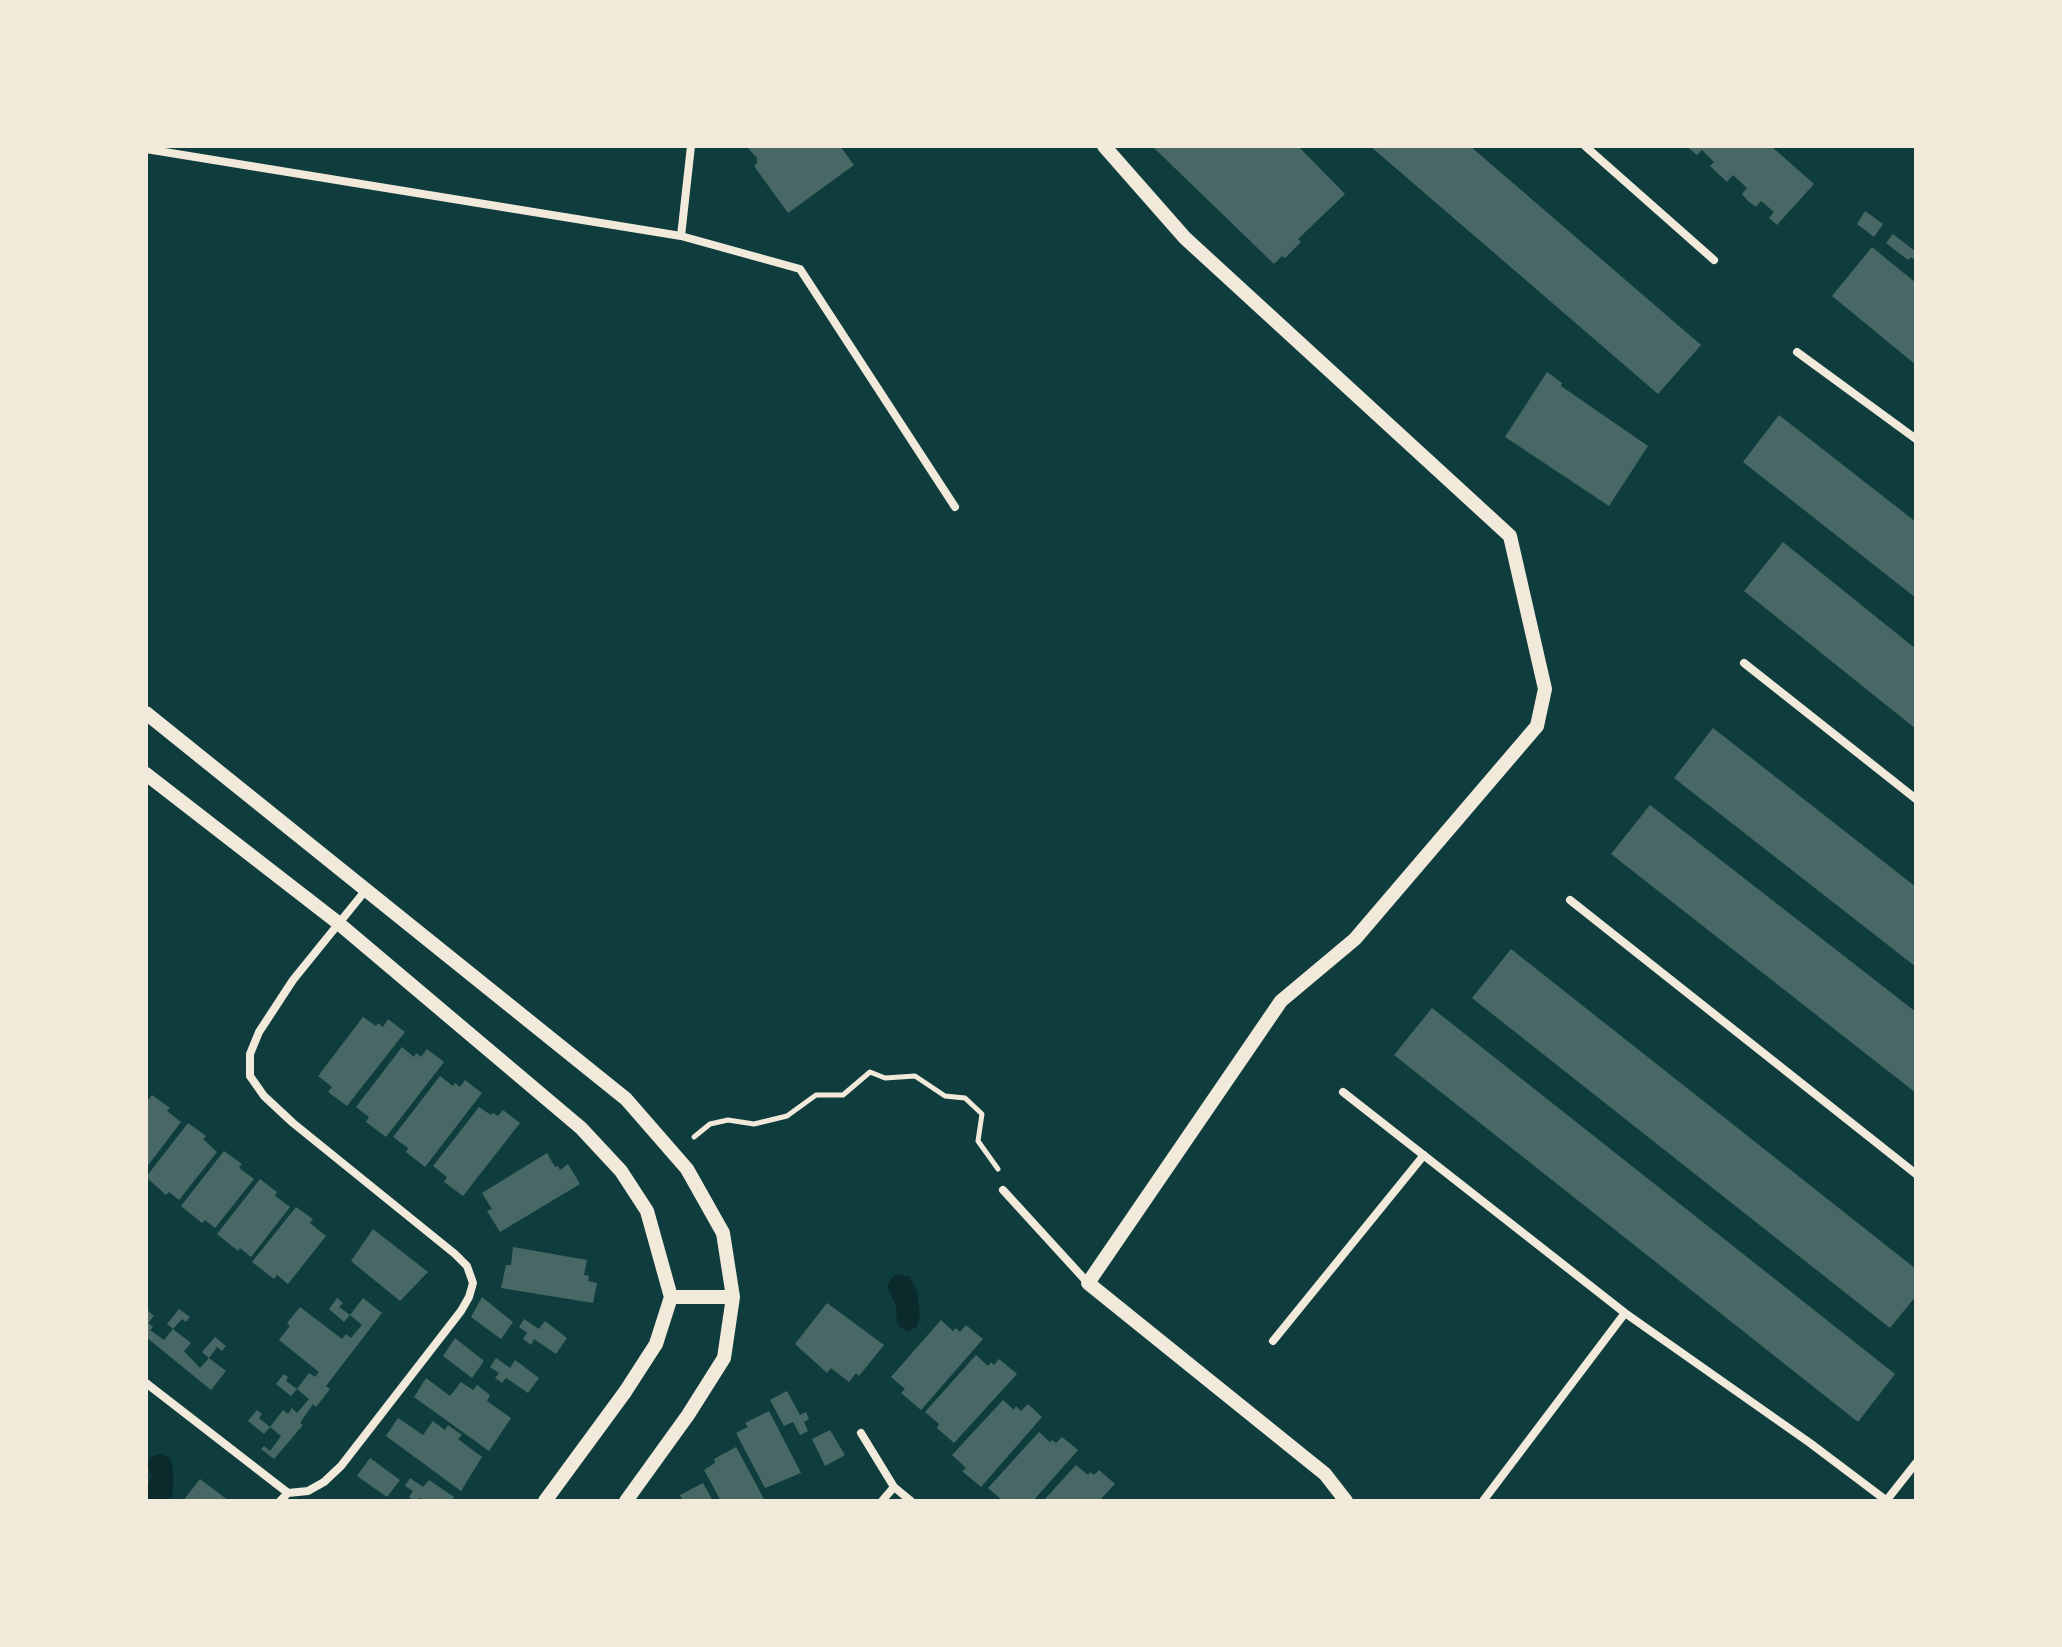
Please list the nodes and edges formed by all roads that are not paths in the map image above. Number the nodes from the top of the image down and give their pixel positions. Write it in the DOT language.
graph roads {
  1 [pos="691,146"];
  2 [pos="1104,146"];
  3 [pos="1585,146"];
  4 [pos="146,149"];
  5 [pos="681,236"];
  6 [pos="1714,260"];
  7 [pos="1797,352"];
  8 [pos="1916,439"];
  9 [pos="955,507"];
  10 [pos="1744,663"];
  11 [pos="146,713"];
  12 [pos="146,774"];
  13 [pos="1916,799"];
  14 [pos="365,891"];
  15 [pos="1570,900"];
  16 [pos="337,922"];
  17 [pos="1343,1092"];
  18 [pos="1424,1155"];
  19 [pos="1916,1174"];
  20 [pos="1003,1190"];
  21 [pos="1088,1283"];
  22 [pos="671,1297"];
  23 [pos="733,1297"];
  24 [pos="1625,1313"];
  25 [pos="1273,1341"];
  26 [pos="146,1383"];
  27 [pos="861,1433"];
  28 [pos="1916,1463"];
  29 [pos="894,1487"];
  30 [pos="288,1493"];
  31 [pos="280,1501"];
  32 [pos="545,1501"];
  33 [pos="626,1501"];
  34 [pos="882,1501"];
  35 [pos="911,1501"];
  36 [pos="1346,1501"];
  37 [pos="1483,1501"];
  38 [pos="1887,1501"];
  1 -- 5 [label="street"];
  2 -- 21 [label="street"];
  3 -- 6 [label="street"];
  4 -- 5 [label="street"];
  5 -- 9 [label="street"];
  7 -- 8 [label="street"];
  10 -- 13 [label="street"];
  11 -- 14 [label="street"];
  12 -- 16 [label="street"];
  14 -- 16 [label="street"];
  14 -- 23 [label="street"];
  15 -- 19 [label="street"];
  16 -- 22 [label="street"];
  16 -- 30 [label="street"];
  17 -- 18 [label="street"];
  18 -- 24 [label="street"];
  18 -- 25 [label="street"];
  20 -- 21 [label="street"];
  21 -- 36 [label="street"];
  22 -- 23 [label="street"];
  22 -- 32 [label="street"];
  23 -- 33 [label="street"];
  24 -- 37 [label="street"];
  24 -- 38 [label="street"];
  26 -- 30 [label="street"];
  27 -- 29 [label="street"];
  28 -- 38 [label="street"];
  29 -- 34 [label="street"];
  29 -- 35 [label="street"];
  30 -- 31 [label="street"];
}
